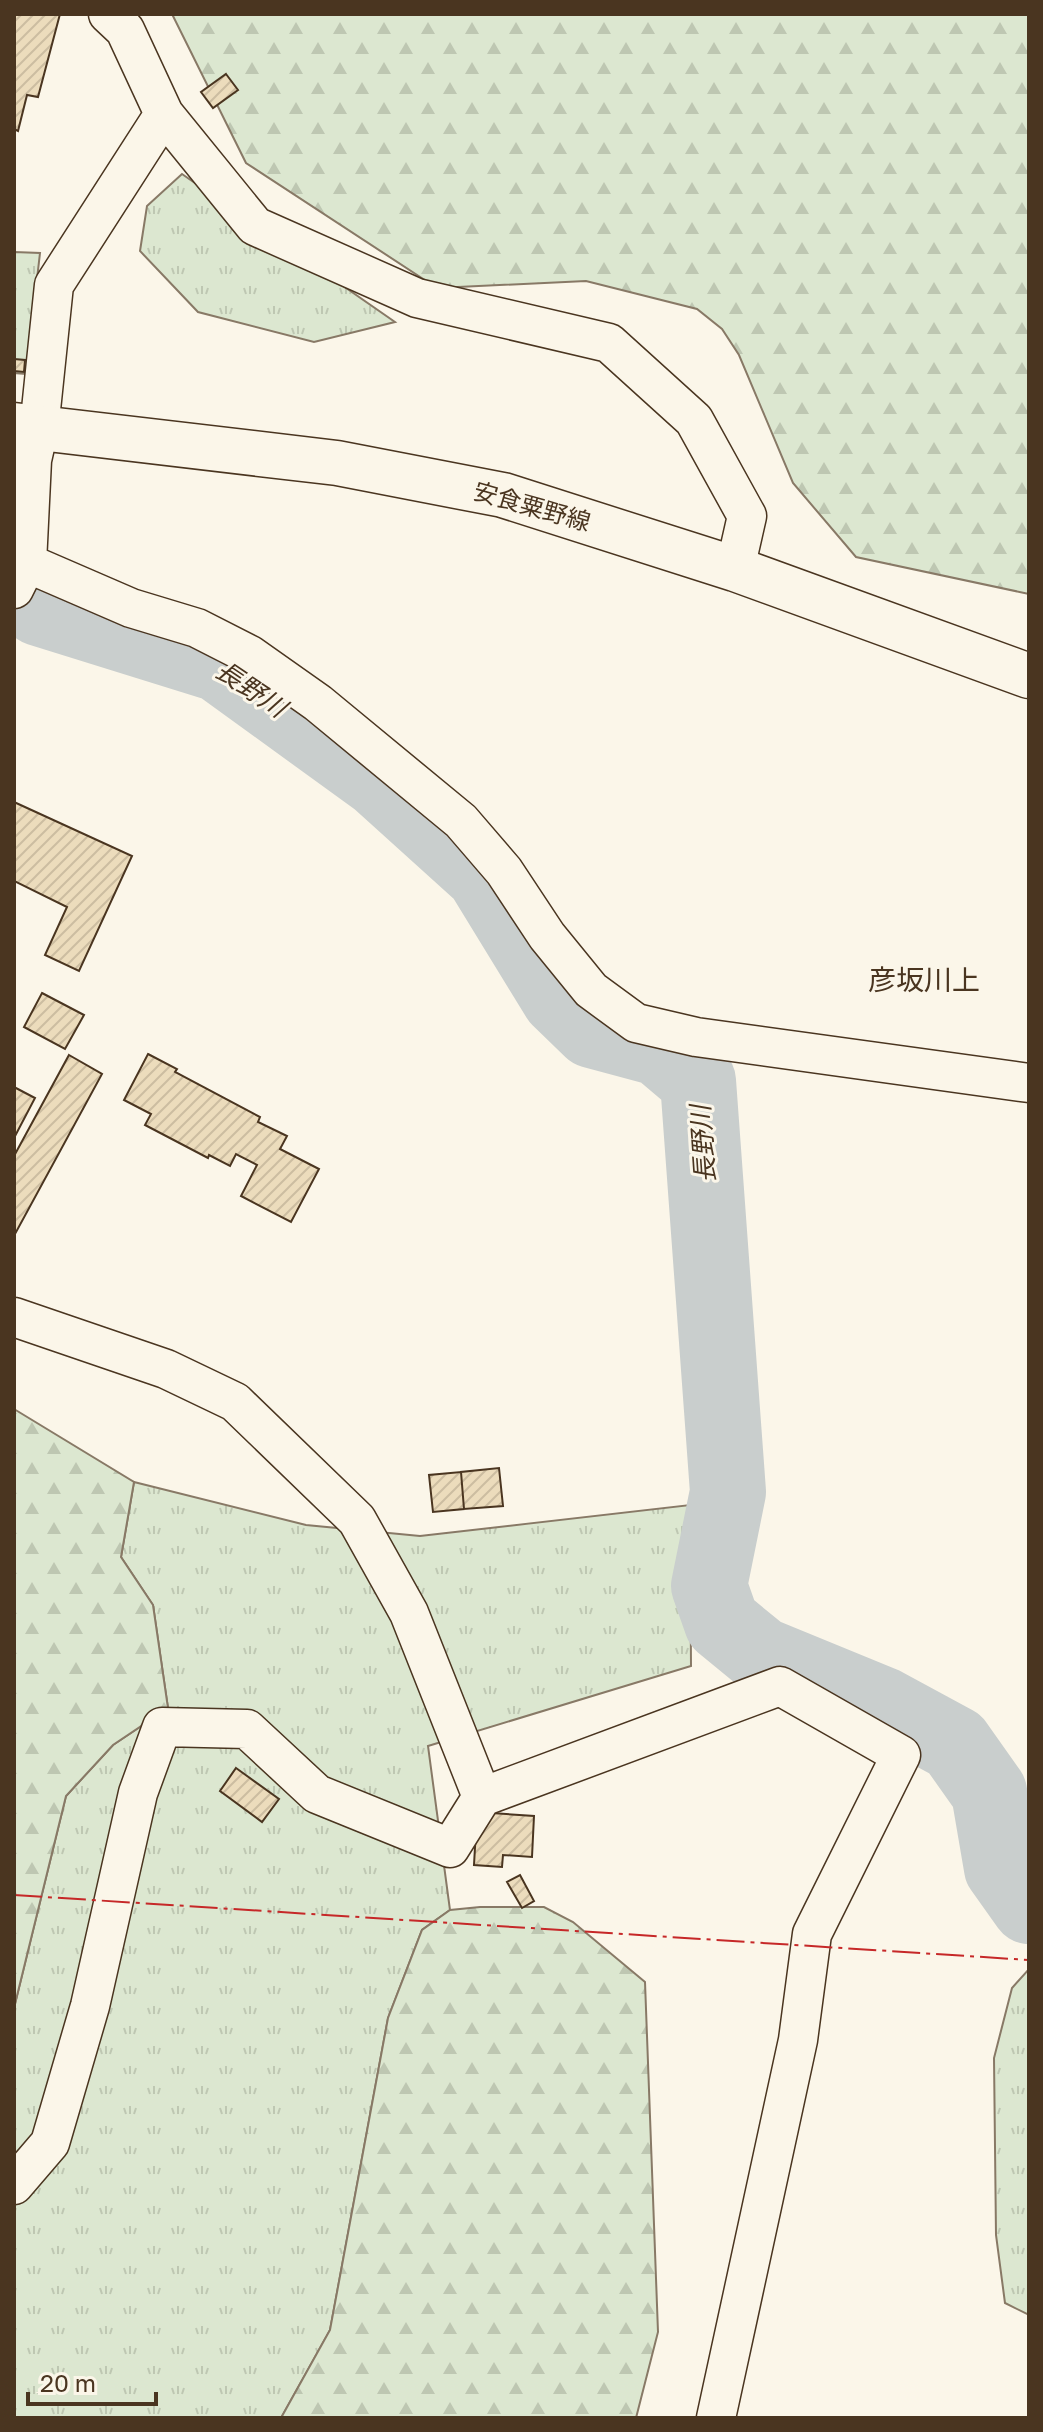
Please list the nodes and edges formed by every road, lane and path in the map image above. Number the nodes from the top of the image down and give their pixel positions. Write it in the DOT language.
graph roads {
  1 [pos="108,14"];
  2 [pos="164,114"];
  3 [pos="27,427"];
  4 [pos="735,569"];
  5 [pos="20,578"];
  6 [pos="978,657"];
  7 [pos="1029,664"];
  8 [pos="1029,676"];
  9 [pos="1029,1083"];
  10 [pos="14,1317"];
  11 [pos="482,1797"];
  12 [pos="14,2185"];
  13 [pos="716,2418"];
  1 -- 2 [label="street"];
  2 -- 3 [label="street"];
  2 -- 4 [label="street"];
  3 -- 4 [label="main road, 安食粟野線"];
  3 -- 5 [label="street"];
  4 -- 6 [label="main road, 安食粟野線"];
  5 -- 9 [label="street"];
  6 -- 7 [label="street"];
  6 -- 8 [label="main road, 安食粟野線"];
  10 -- 11 [label="street"];
  11 -- 12 [label="street"];
  11 -- 13 [label="street"];
}
